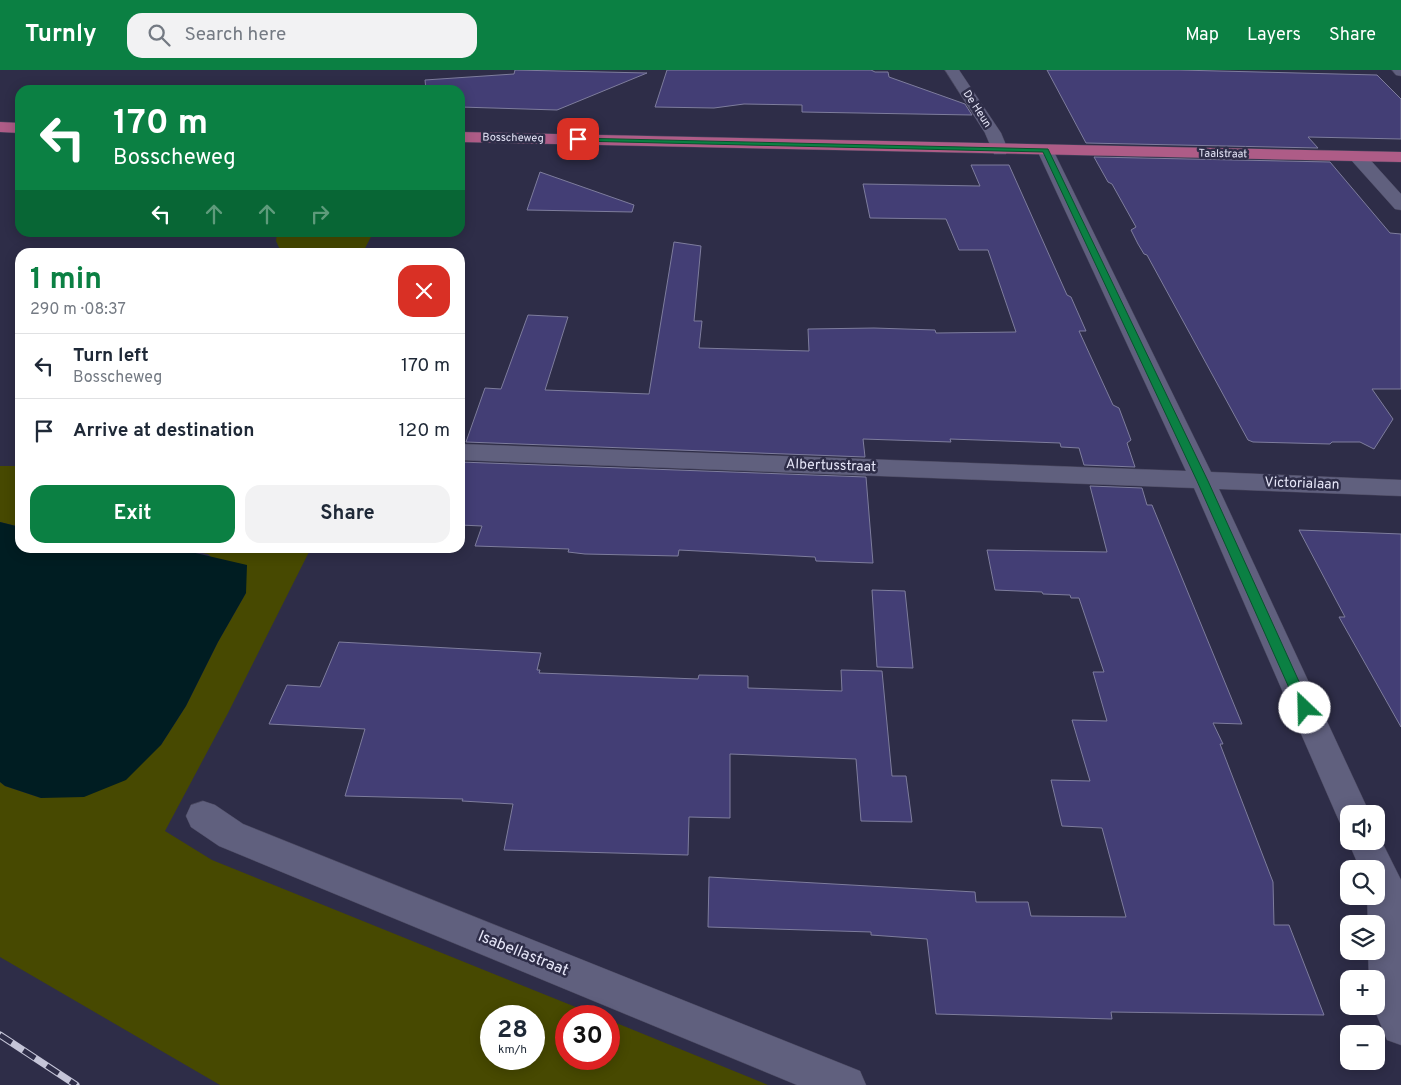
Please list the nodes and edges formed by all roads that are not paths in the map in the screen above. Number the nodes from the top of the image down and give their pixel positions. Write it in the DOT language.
graph roads {
  1 [pos="952,70"];
  2 [pos="0,128"];
  3 [pos="15,128"];
  4 [pos="465,137"];
  5 [pos="1000,150"];
  6 [pos="1045,150"];
  7 [pos="1358,157"];
  8 [pos="1401,157"];
  9 [pos="1401,205"];
  10 [pos="465,452"];
  11 [pos="1203,481"];
  12 [pos="1401,488"];
  13 [pos="1349,805"];
  14 [pos="203,816"];
  15 [pos="1369,850"];
  16 [pos="1401,1026"];
  17 [pos="846,1085"];
  1 -- 5 [label="street, De Heun"];
  2 -- 3 [label="main road"];
  4 -- 5 [label="main road, Bosscheweg"];
  5 -- 6 [label="main road, Bosscheweg"];
  6 -- 7 [label="main road, Taalstraat"];
  6 -- 11 [label="street"];
  7 -- 8 [label="main road, Taalstraat"];
  7 -- 9 [label="street"];
  10 -- 11 [label="street, Albertusstraat"];
  11 -- 12 [label="street, Victorialaan"];
  11 -- 13 [label="street"];
  14 -- 17 [label="street, Isabellastraat"];
  15 -- 16 [label="street"];
}
